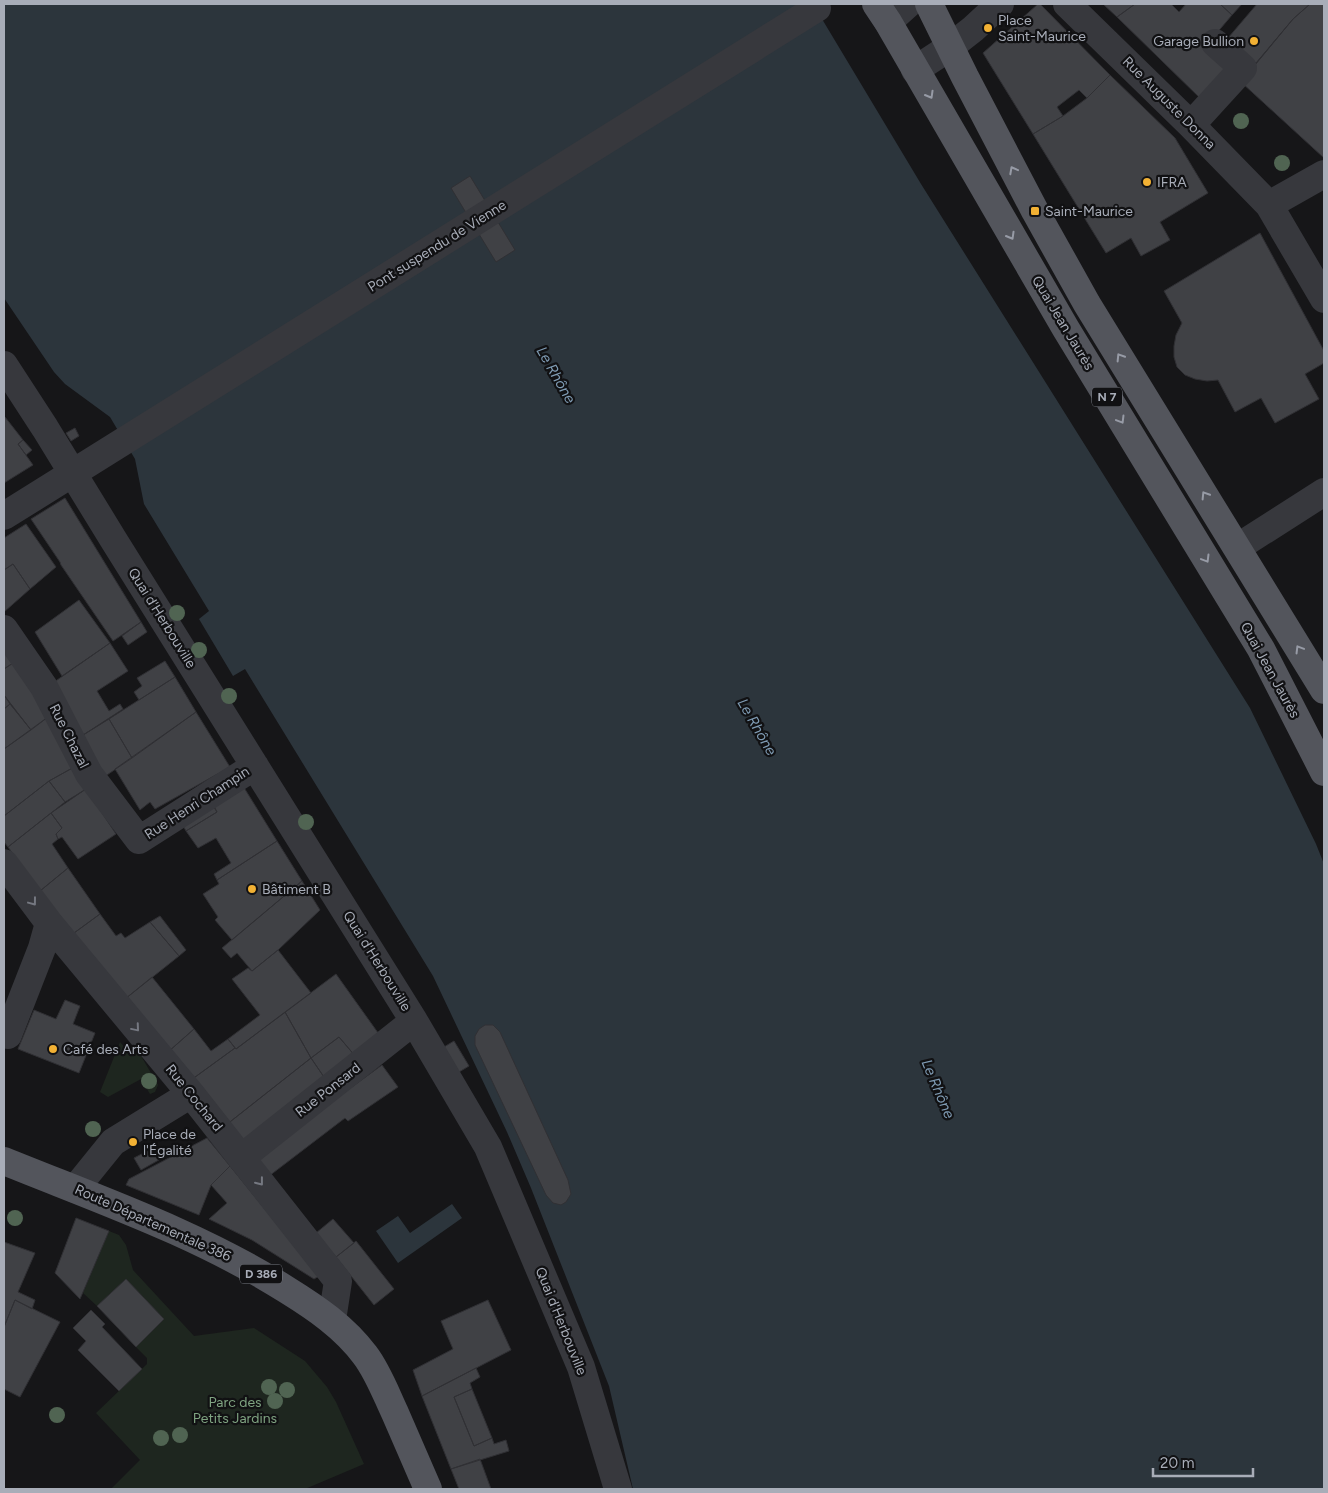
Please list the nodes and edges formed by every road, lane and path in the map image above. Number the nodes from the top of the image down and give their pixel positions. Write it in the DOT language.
graph roads {
  1 [pos="908,4"];
  2 [pos="929,4"];
  3 [pos="1000,4"];
  4 [pos="1067,4"];
  5 [pos="817,8"];
  6 [pos="882,13"];
  7 [pos="1215,43"];
  8 [pos="950,47"];
  9 [pos="915,70"];
  10 [pos="1191,125"];
  11 [pos="1324,174"];
  12 [pos="1270,204"];
  13 [pos="1324,299"];
  14 [pos="4,365"];
  15 [pos="1324,492"];
  16 [pos="4,516"];
  17 [pos="1238,547"];
  18 [pos="4,629"];
  19 [pos="1324,690"];
  20 [pos="255,766"];
  21 [pos="1324,772"];
  22 [pos="139,840"];
  23 [pos="4,863"];
  24 [pos="49,923"];
  25 [pos="414,1021"];
  26 [pos="8,1035"];
  27 [pos="191,1094"];
  28 [pos="241,1158"];
  29 [pos="4,1161"];
  30 [pos="75,1189"];
  31 [pos="332,1320"];
  32 [pos="428,1489"];
  33 [pos="618,1489"];
  1 -- 6 [label="street"];
  2 -- 8 [label="main road, N 7"];
  3 -- 8 [label="street"];
  4 -- 10 [label="street, Rue Auguste Donna"];
  5 -- 16 [label="street, Pont suspendu de Vienne"];
  6 -- 9 [label="main road, Quai Jean Jaurès / N 7"];
  7 -- 10 [label="street"];
  8 -- 9 [label="street"];
  17 -- 8 [label="main road, N 7, one-way"];
  9 -- 21 [label="main road, Quai Jean Jaurès / N 7, one-way"];
  10 -- 12 [label="street, Rue Auguste Donna"];
  11 -- 12 [label="street"];
  12 -- 13 [label="street, Rue Auguste Donna"];
  14 -- 20 [label="street, Quai d'Herbouville"];
  15 -- 17 [label="street"];
  19 -- 17 [label="main road, N 7, one-way"];
  18 -- 22 [label="street, Rue Chazal"];
  20 -- 22 [label="street, Rue Henri Champin"];
  20 -- 25 [label="street, Quai d'Herbouville"];
  23 -- 24 [label="street, Rue Cochard, one-way"];
  24 -- 26 [label="street"];
  24 -- 27 [label="street, Rue Cochard, one-way"];
  25 -- 28 [label="street, Rue Ponsard"];
  25 -- 33 [label="street, Quai d'Herbouville"];
  27 -- 28 [label="street, Rue Cochard"];
  27 -- 30 [label="street"];
  28 -- 31 [label="street, Rue Cochard, one-way"];
  29 -- 30 [label="main road, Route Départementale 386 / D 386"];
  30 -- 31 [label="main road, Route Départementale 386 / D 386"];
  31 -- 32 [label="main road, Route Départementale 386 / D 386"];
}
